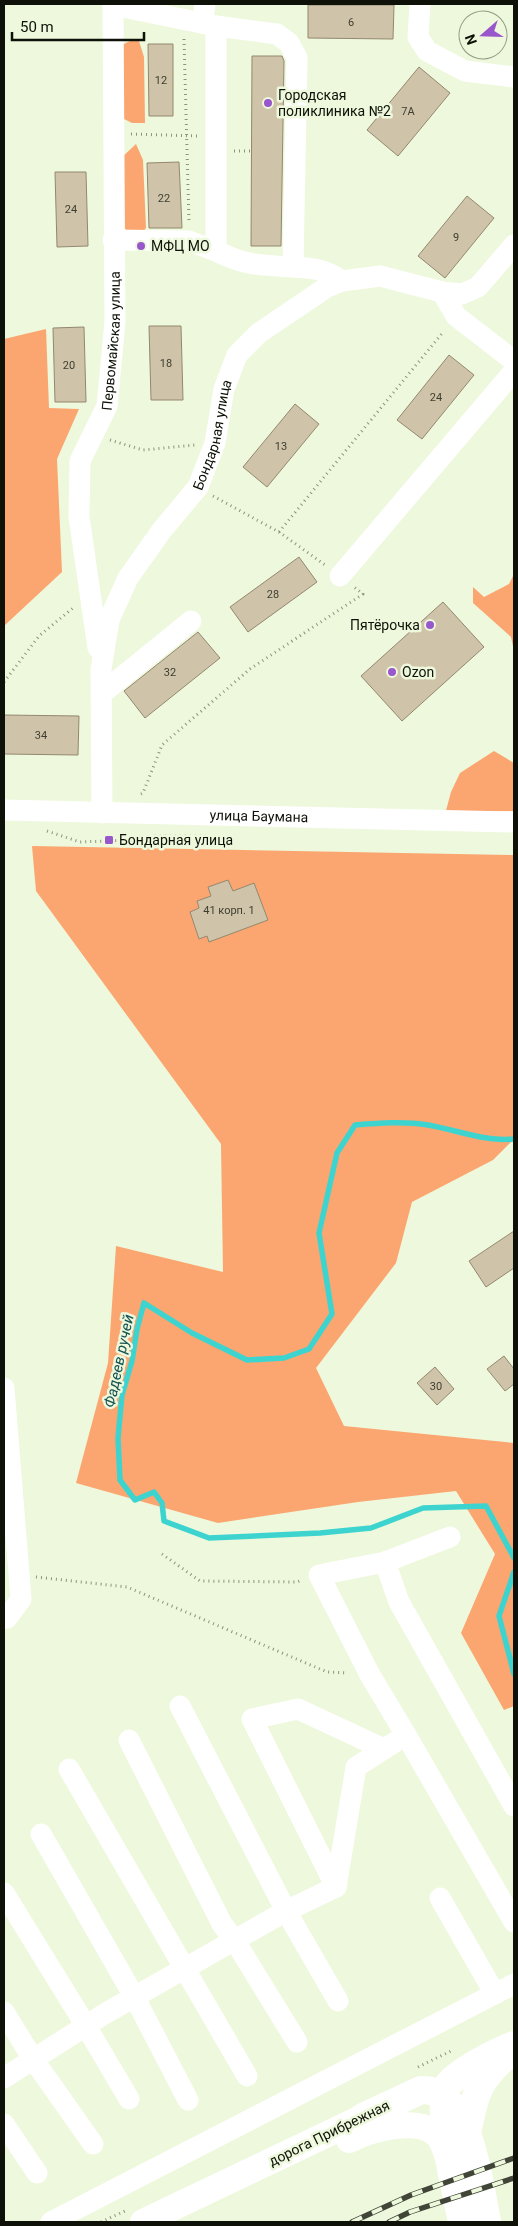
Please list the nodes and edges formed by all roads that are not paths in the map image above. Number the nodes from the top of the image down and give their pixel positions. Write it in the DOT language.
graph roads {
  1 [pos="114,4"];
  2 [pos="420,4"];
  3 [pos="202,18"];
  4 [pos="514,77"];
  5 [pos="113,240"];
  6 [pos="514,245"];
  7 [pos="216,251"];
  8 [pos="293,267"];
  9 [pos="342,281"];
  10 [pos="442,292"];
  11 [pos="514,362"];
  12 [pos="514,371"];
  13 [pos="340,576"];
  14 [pos="190,621"];
  15 [pos="101,669"];
  16 [pos="101,694"];
  17 [pos="4,810"];
  18 [pos="102,813"];
  19 [pos="514,822"];
  20 [pos="4,1388"];
  21 [pos="450,1538"];
  22 [pos="385,1562"];
  23 [pos="13,1600"];
  24 [pos="4,1618"];
  25 [pos="180,1706"];
  26 [pos="406,1734"];
  27 [pos="129,1740"];
  28 [pos="384,1749"];
  29 [pos="69,1769"];
  30 [pos="514,1806"];
  31 [pos="41,1834"];
  32 [pos="336,1887"];
  33 [pos="4,1893"];
  34 [pos="440,1898"];
  35 [pos="286,1911"];
  36 [pos="514,1922"];
  37 [pos="236,1941"];
  38 [pos="185,1969"];
  39 [pos="514,1984"];
  40 [pos="495,1994"];
  41 [pos="134,1998"];
  42 [pos="338,2001"];
  43 [pos="4,2012"];
  44 [pos="86,2026"];
  45 [pos="297,2042"];
  46 [pos="508,2049"];
  47 [pos="34,2059"];
  48 [pos="247,2076"];
  49 [pos="4,2078"];
  50 [pos="445,2098"];
  51 [pos="128,2099"];
  52 [pos="188,2100"];
  53 [pos="363,2117"];
  54 [pos="4,2124"];
  55 [pos="468,2133"];
  56 [pos="93,2144"];
  57 [pos="459,2167"];
  58 [pos="37,2173"];
  59 [pos="51,2222"];
  60 [pos="143,2222"];
  61 [pos="171,2222"];
  62 [pos="462,2222"];
  63 [pos="487,2222"];
  1 -- 3 [label="street"];
  1 -- 5 [label="street, Первомайская улица"];
  2 -- 4 [label="street"];
  3 -- 7 [label="street"];
  3 -- 8 [label="street"];
  5 -- 7 [label="street"];
  5 -- 15 [label="street, Первомайская улица"];
  6 -- 10 [label="street, Бондарная улица"];
  7 -- 8 [label="street"];
  8 -- 9 [label="street"];
  9 -- 10 [label="street, Бондарная улица"];
  9 -- 15 [label="street, Бондарная улица"];
  10 -- 11 [label="street"];
  12 -- 13 [label="street"];
  14 -- 16 [label="street"];
  15 -- 16 [label="street, Бондарная улица"];
  16 -- 18 [label="street, Бондарная улица"];
  17 -- 18 [label="street, улица Баумана"];
  18 -- 19 [label="street, улица Баумана"];
  20 -- 23 [label="street"];
  21 -- 22 [label="street"];
  22 -- 26 [label="street"];
  22 -- 30 [label="street"];
  23 -- 24 [label="street"];
  25 -- 35 [label="street"];
  26 -- 28 [label="street"];
  26 -- 36 [label="street"];
  27 -- 37 [label="street"];
  28 -- 32 [label="street"];
  28 -- 32 [label="street"];
  29 -- 38 [label="street"];
  31 -- 41 [label="street"];
  32 -- 35 [label="street"];
  33 -- 44 [label="street"];
  34 -- 40 [label="street"];
  35 -- 37 [label="street"];
  35 -- 42 [label="street"];
  37 -- 38 [label="street"];
  37 -- 45 [label="street"];
  38 -- 41 [label="street"];
  38 -- 48 [label="street"];
  39 -- 40 [label="street"];
  40 -- 59 [label="street"];
  41 -- 44 [label="street"];
  41 -- 52 [label="street"];
  43 -- 47 [label="street"];
  44 -- 47 [label="street"];
  44 -- 51 [label="street"];
  46 -- 50 [label="highway"];
  46 -- 53 [label="main road, дорога Прибрежная"];
  46 -- 55 [label="highway"];
  47 -- 49 [label="street"];
  47 -- 56 [label="street"];
  50 -- 53 [label="highway"];
  50 -- 55 [label="highway"];
  50 -- 57 [label="highway"];
  53 -- 60 [label="main road, дорога Прибрежная"];
  54 -- 58 [label="street"];
  55 -- 57 [label="highway"];
  57 -- 61 [label="main road"];
  57 -- 62 [label="highway"];
  57 -- 63 [label="highway"];
}
